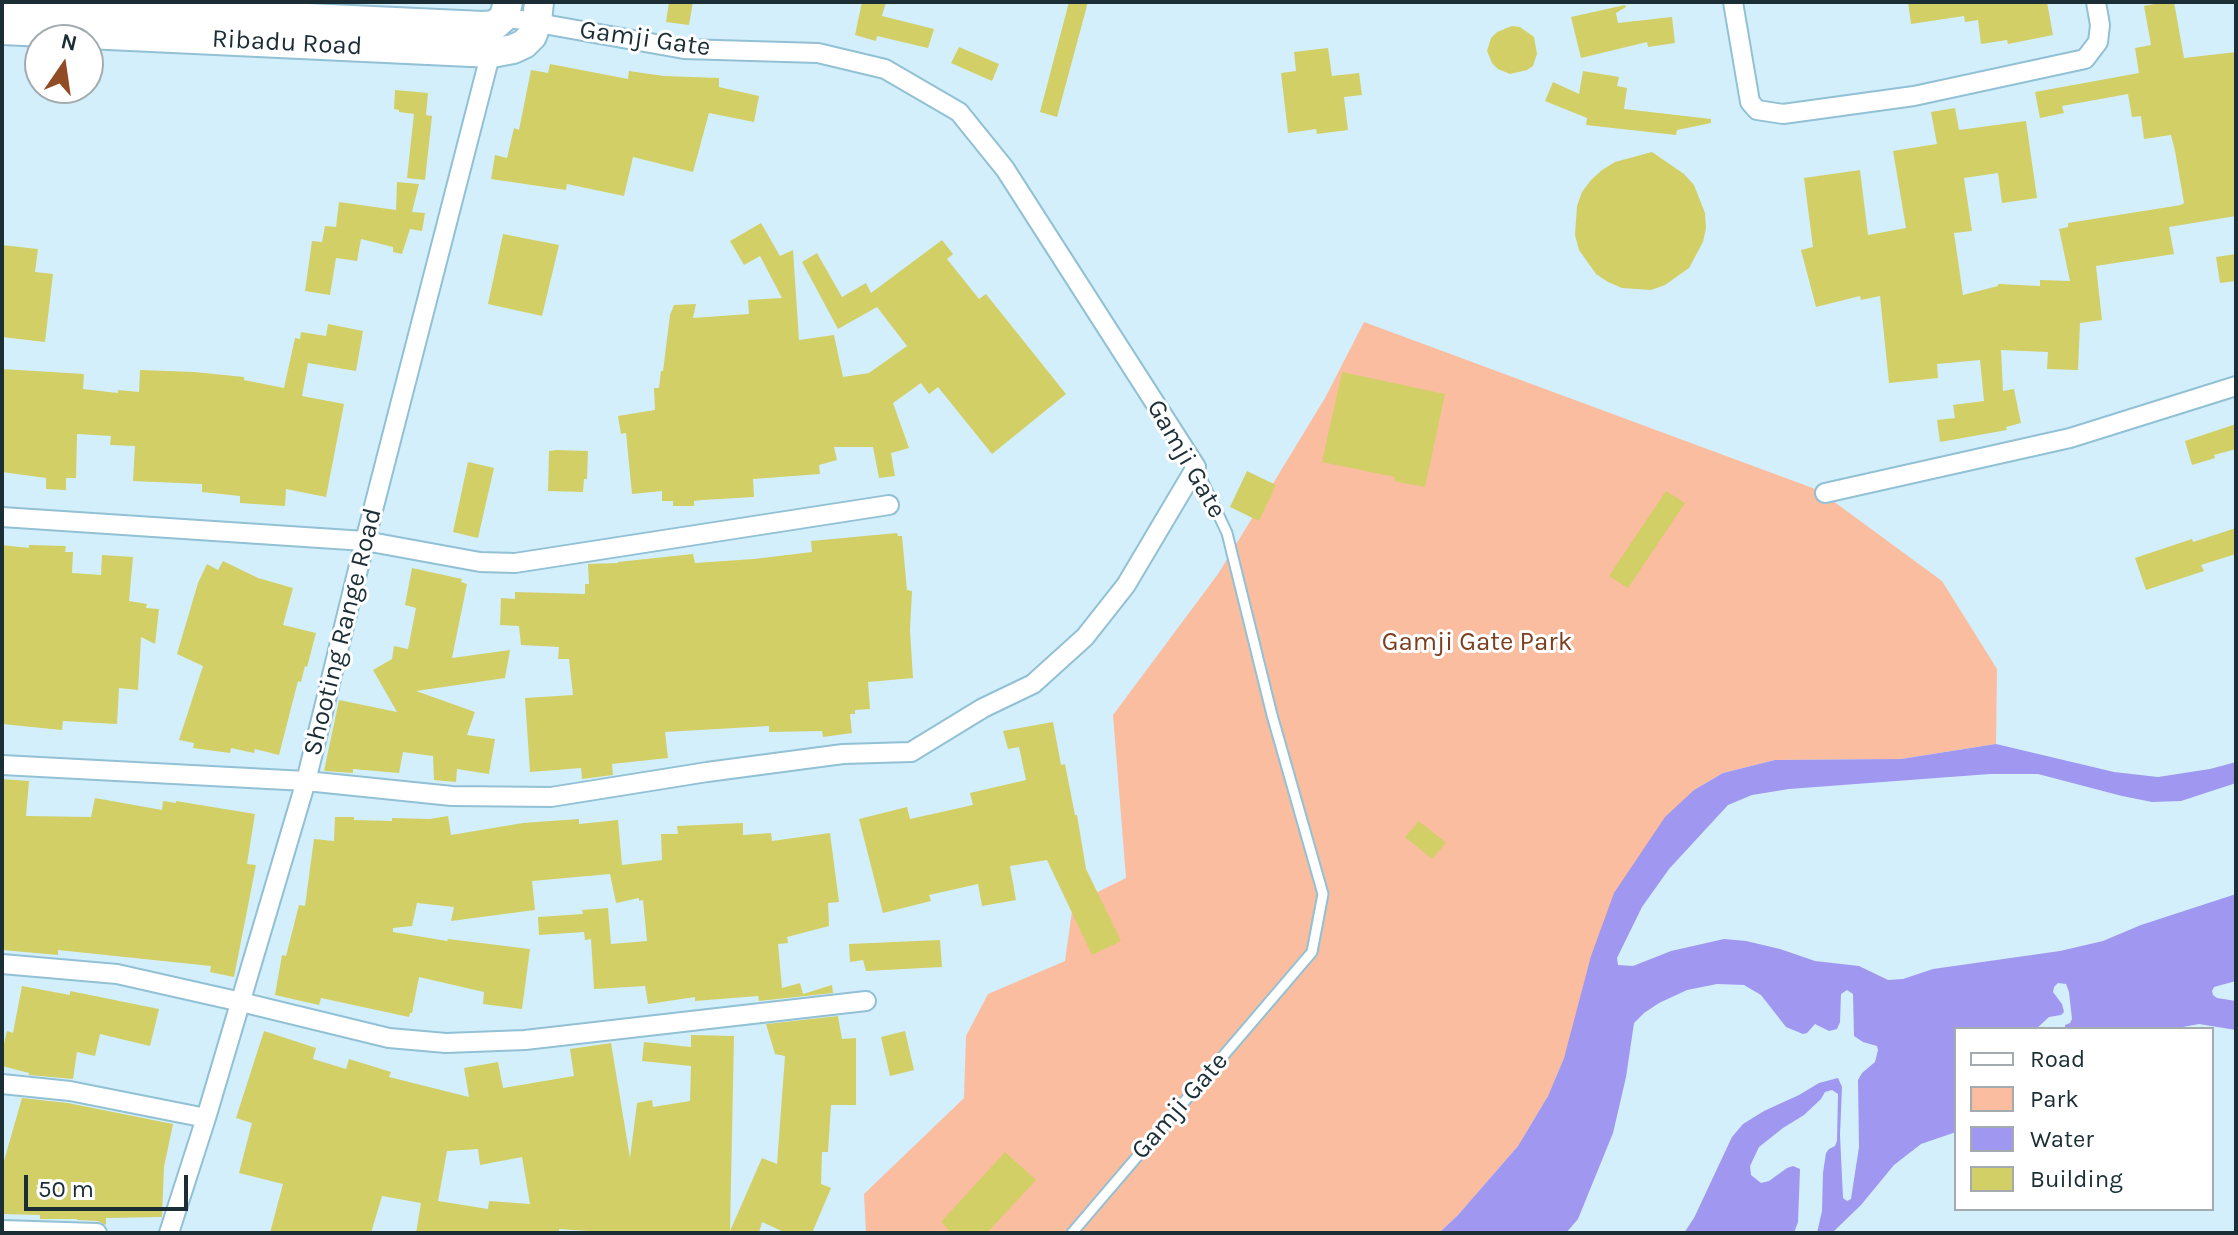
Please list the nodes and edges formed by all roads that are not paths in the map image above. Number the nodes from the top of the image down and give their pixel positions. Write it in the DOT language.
graph roads {
  1 [pos="1733,2"];
  2 [pos="2096,2"];
  3 [pos="2,4"];
  4 [pos="538,12"];
  5 [pos="497,25"];
  6 [pos="2,30"];
  7 [pos="2236,386"];
  8 [pos="1196,467"];
  9 [pos="1825,493"];
  10 [pos="889,505"];
  11 [pos="2,517"];
  12 [pos="365,541"];
  13 [pos="2,765"];
  14 [pos="306,781"];
  15 [pos="2,964"];
  16 [pos="866,1001"];
  17 [pos="241,1002"];
  18 [pos="2,1084"];
  19 [pos="206,1118"];
  20 [pos="2,1230"];
  21 [pos="97,1233"];
  22 [pos="169,1233"];
  23 [pos="1072,1233"];
  1 -- 2 [label="street"];
  3 -- 5 [label="main road"];
  4 -- 5 [label="street, Gamji Gate"];
  4 -- 5 [label="main road, Ribadu Road"];
  4 -- 8 [label="street, Gamji Gate"];
  5 -- 6 [label="main road, Ribadu Road"];
  5 -- 12 [label="street, Shooting Range Road"];
  7 -- 9 [label="street"];
  8 -- 14 [label="street"];
  8 -- 23 [label="lane, Gamji Gate"];
  10 -- 12 [label="street"];
  11 -- 12 [label="street"];
  12 -- 14 [label="street, Shooting Range Road"];
  13 -- 14 [label="street"];
  14 -- 17 [label="street, Shooting Range Road"];
  15 -- 17 [label="street"];
  16 -- 17 [label="street"];
  17 -- 19 [label="street, Shooting Range Road"];
  18 -- 19 [label="street"];
  19 -- 22 [label="street, Shooting Range Road"];
  20 -- 21 [label="street"];
}
